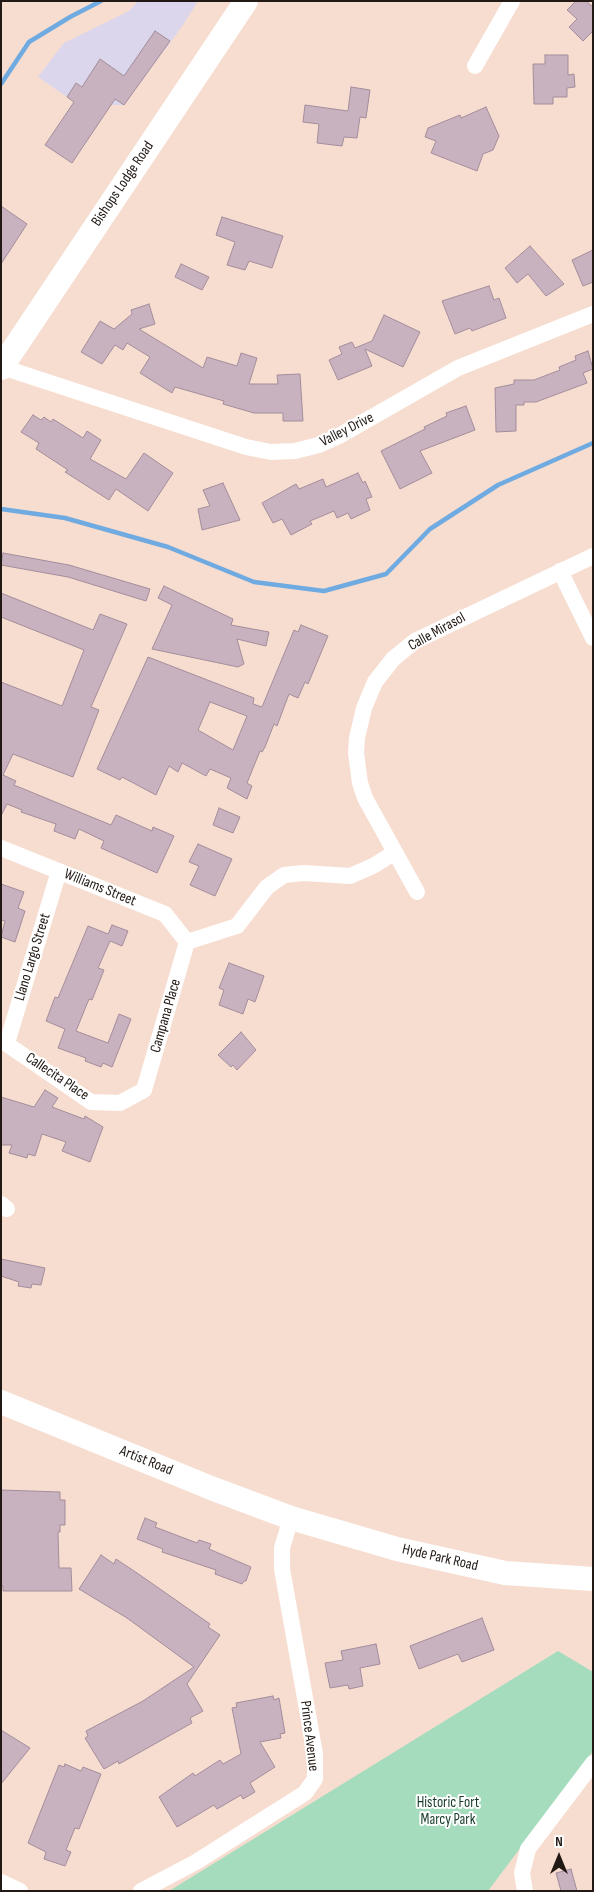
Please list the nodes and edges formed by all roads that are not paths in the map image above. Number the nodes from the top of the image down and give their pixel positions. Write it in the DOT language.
graph roads {
  1 [pos="246,1"];
  2 [pos="512,1"];
  3 [pos="474,66"];
  4 [pos="593,314"];
  5 [pos="2,367"];
  6 [pos="593,556"];
  7 [pos="560,571"];
  8 [pos="593,638"];
  9 [pos="1,848"];
  10 [pos="394,852"];
  11 [pos="59,871"];
  12 [pos="417,892"];
  13 [pos="187,942"];
  14 [pos="4,1041"];
  15 [pos="144,1090"];
  16 [pos="1,1402"];
  17 [pos="291,1518"];
  18 [pos="593,1579"];
  19 [pos="593,1762"];
  20 [pos="1,1882"];
  21 [pos="20,1891"];
  22 [pos="141,1891"];
  23 [pos="525,1891"];
  1 -- 5 [label="main road, Bishops Lodge Road"];
  2 -- 3 [label="street"];
  4 -- 5 [label="street, Valley Drive"];
  6 -- 7 [label="street, Calle Mirasol"];
  7 -- 8 [label="street"];
  7 -- 10 [label="street, Calle Mirasol"];
  9 -- 11 [label="street, Williams Street"];
  10 -- 12 [label="street, Calle Mirasol"];
  10 -- 13 [label="street"];
  11 -- 13 [label="street, Williams Street"];
  11 -- 14 [label="street, Llano Largo Street"];
  13 -- 15 [label="street, Campana Place"];
  14 -- 15 [label="street, Callecita Place"];
  16 -- 17 [label="main road, Artist Road"];
  17 -- 18 [label="main road, Hyde Park Road"];
  17 -- 22 [label="street, Prince Avenue"];
  19 -- 23 [label="street"];
  20 -- 21 [label="street"];
}
